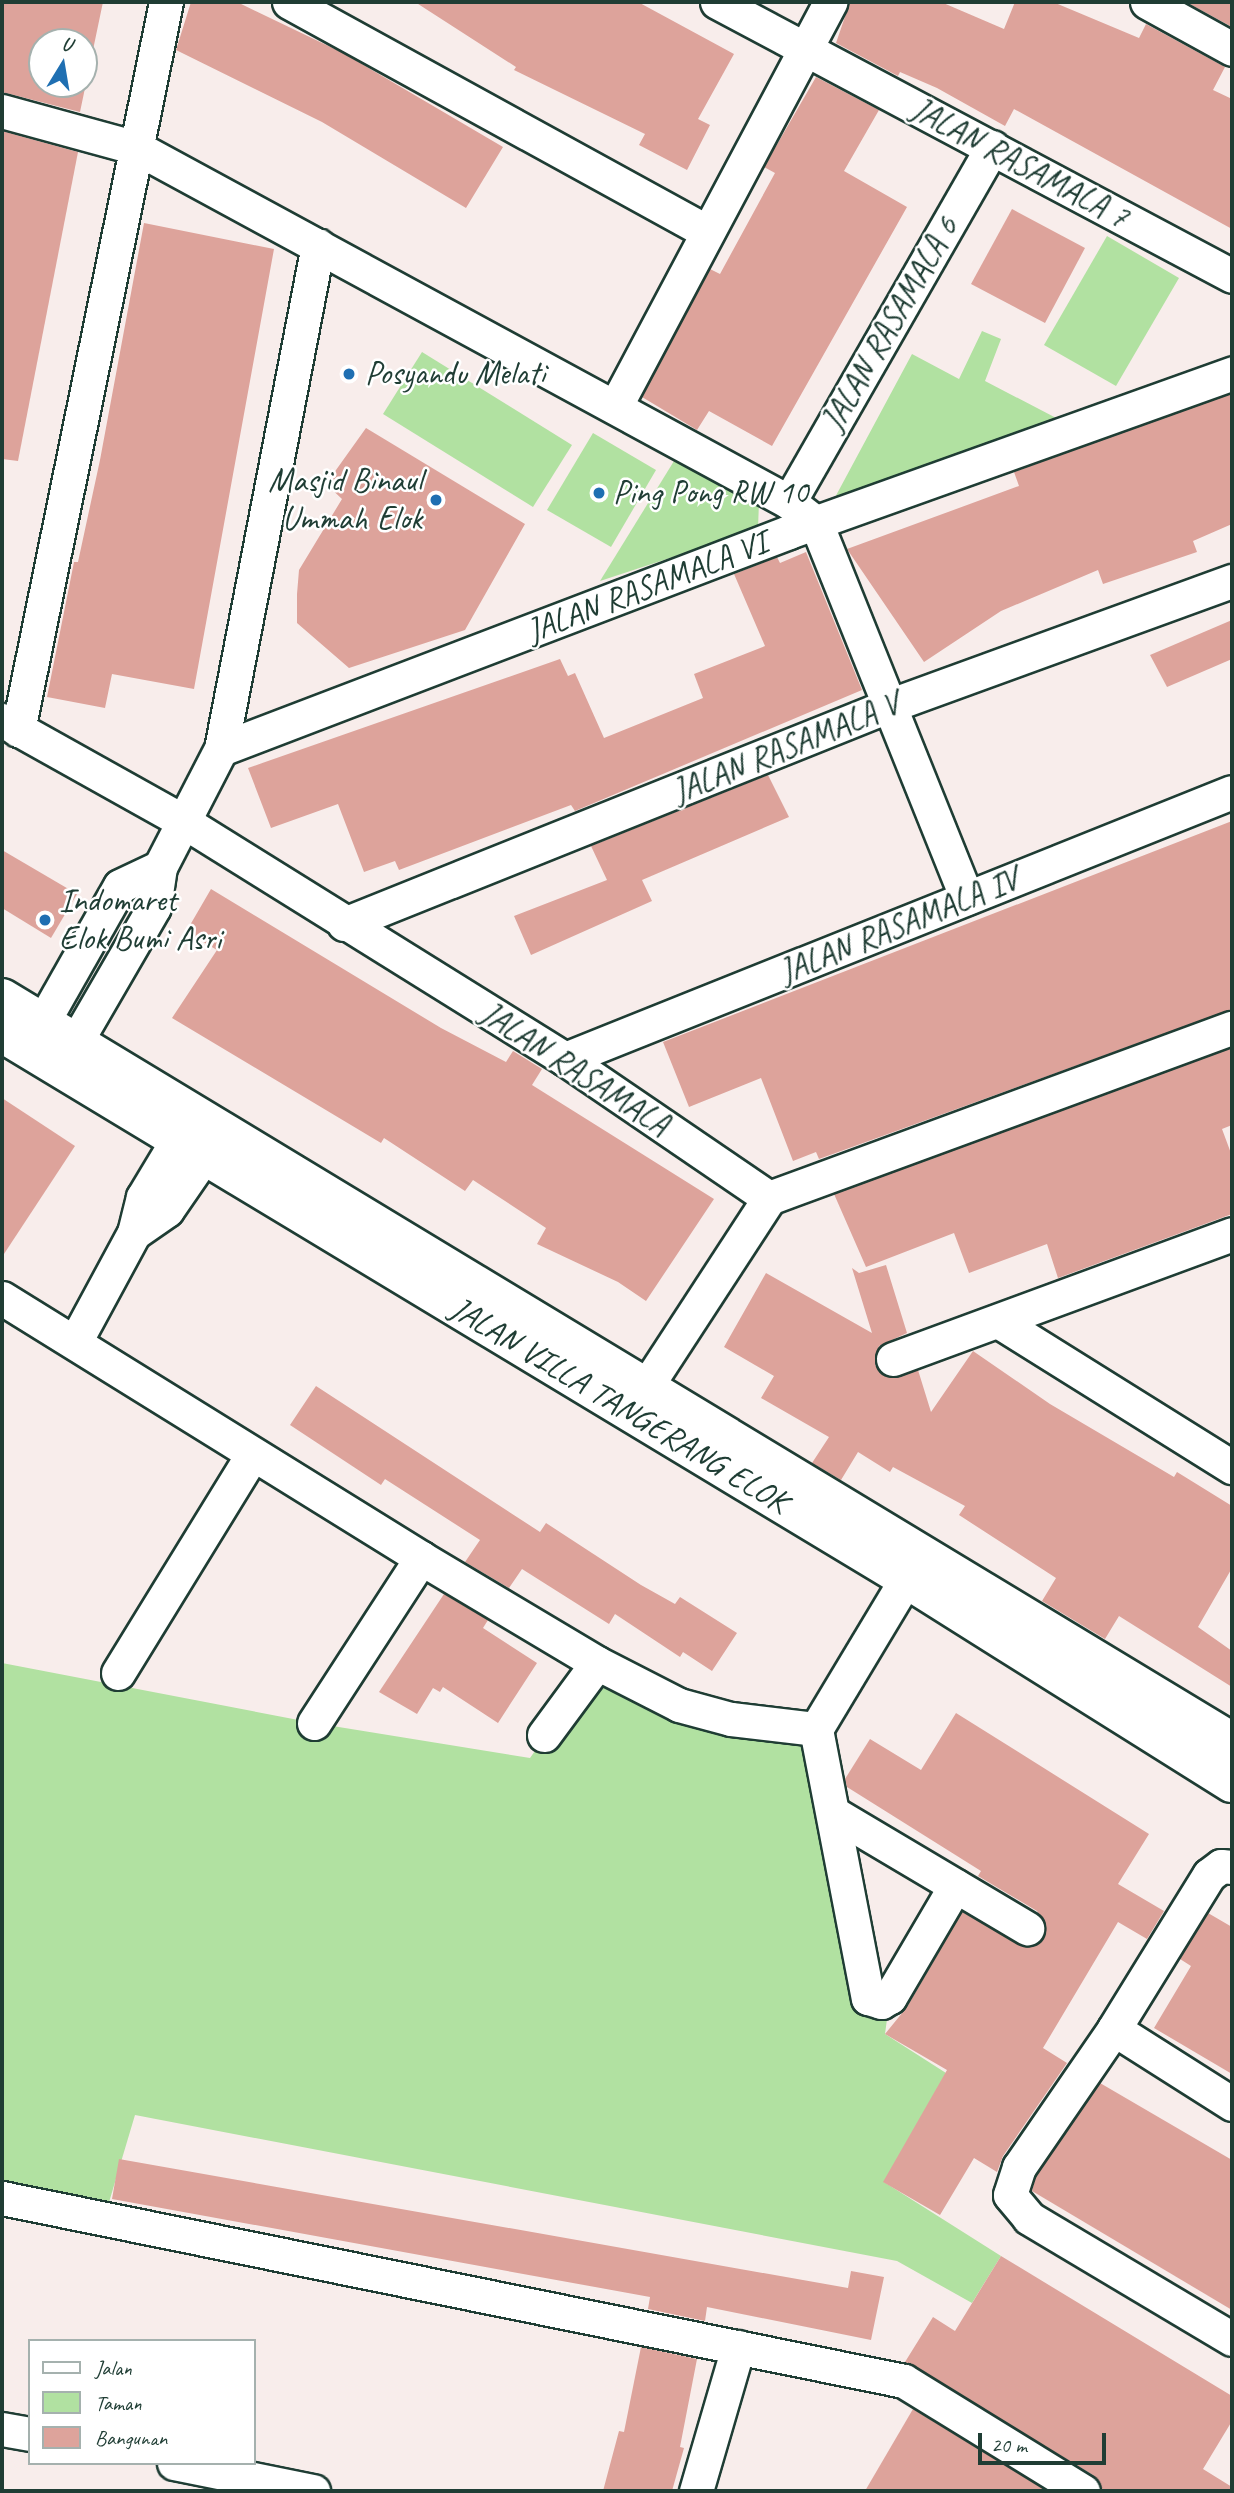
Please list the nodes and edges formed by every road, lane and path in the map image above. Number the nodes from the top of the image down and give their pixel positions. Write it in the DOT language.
graph roads {
  1 [pos="166,2"];
  2 [pos="289,2"];
  3 [pos="717,2"];
  4 [pos="830,2"];
  5 [pos="1147,2"];
  6 [pos="1232,49"];
  7 [pos="807,51"];
  8 [pos="2,111"];
  9 [pos="992,147"];
  10 [pos="137,148"];
  11 [pos="706,231"];
  12 [pos="318,245"];
  13 [pos="1232,276"];
  14 [pos="1232,373"];
  15 [pos="615,407"];
  16 [pos="789,502"];
  17 [pos="816,523"];
  18 [pos="1232,582"];
  19 [pos="888,706"];
  20 [pos="10,725"];
  21 [pos="221,749"];
  22 [pos="1232,792"];
  23 [pos="186,823"];
  24 [pos="160,867"];
  25 [pos="967,898"];
  26 [pos="344,924"];
  27 [pos="2,998"];
  28 [pos="1232,1028"];
  29 [pos="24,1035"];
  30 [pos="69,1055"];
  31 [pos="565,1059"];
  32 [pos="199,1135"];
  33 [pos="769,1198"];
  34 [pos="1232,1234"];
  35 [pos="2,1298"];
  36 [pos="998,1321"];
  37 [pos="75,1342"];
  38 [pos="893,1359"];
  39 [pos="638,1401"];
  40 [pos="252,1455"];
  41 [pos="1232,1466"];
  42 [pos="421,1559"];
  43 [pos="914,1565"];
  44 [pos="597,1663"];
  45 [pos="118,1673"];
  46 [pos="314,1723"];
  47 [pos="816,1729"];
  48 [pos="544,1735"];
  49 [pos="1232,1742"];
  50 [pos="1232,1783"];
  51 [pos="833,1813"];
  52 [pos="1232,1867"];
  53 [pos="955,1886"];
  54 [pos="1027,1928"];
  55 [pos="1115,2029"];
  56 [pos="1232,2104"];
  57 [pos="2,2198"];
  58 [pos="1232,2339"];
  59 [pos="738,2347"];
  60 [pos="2,2429"];
  61 [pos="28,2434"];
  62 [pos="184,2465"];
  63 [pos="313,2491"];
  64 [pos="696,2491"];
  65 [pos="1083,2491"];
  1 -- 10 [label="street"];
  2 -- 11 [label="street"];
  3 -- 7 [label="street, JALAN RASAMALA 7"];
  4 -- 7 [label="street"];
  5 -- 6 [label="street"];
  7 -- 9 [label="street, JALAN RASAMALA 7"];
  7 -- 11 [label="street"];
  8 -- 10 [label="street"];
  9 -- 13 [label="street, JALAN RASAMALA 7"];
  9 -- 16 [label="street, JALAN RASAMALA 6"];
  10 -- 12 [label="street"];
  10 -- 20 [label="street"];
  11 -- 15 [label="street"];
  12 -- 15 [label="street"];
  12 -- 21 [label="street"];
  14 -- 17 [label="street, JALAN RASAMALA VI"];
  15 -- 16 [label="street"];
  16 -- 17 [label="street"];
  17 -- 19 [label="street"];
  17 -- 21 [label="street, JALAN RASAMALA VI"];
  18 -- 19 [label="street, JALAN RASAMALA V"];
  19 -- 25 [label="street"];
  19 -- 26 [label="street, JALAN RASAMALA V"];
  20 -- 23 [label="street, JALAN RASAMALA"];
  21 -- 23 [label="street"];
  22 -- 25 [label="street, JALAN RASAMALA IV"];
  23 -- 24 [label="street"];
  23 -- 26 [label="street, JALAN RASAMALA"];
  24 -- 29 [label="street"];
  24 -- 30 [label="street"];
  25 -- 31 [label="street, JALAN RASAMALA IV"];
  26 -- 31 [label="street, JALAN RASAMALA"];
  27 -- 29 [label="street, JALAN VILLA TANGERANG ELOK"];
  28 -- 33 [label="street"];
  29 -- 30 [label="street, JALAN VILLA TANGERANG ELOK"];
  30 -- 32 [label="street, JALAN VILLA TANGERANG ELOK"];
  31 -- 33 [label="street, JALAN RASAMALA"];
  32 -- 37 [label="street"];
  32 -- 39 [label="street, JALAN VILLA TANGERANG ELOK"];
  33 -- 39 [label="street"];
  34 -- 36 [label="street"];
  35 -- 37 [label="street"];
  36 -- 38 [label="street"];
  36 -- 41 [label="street"];
  37 -- 40 [label="street"];
  39 -- 43 [label="street, JALAN VILLA TANGERANG ELOK"];
  40 -- 42 [label="street"];
  40 -- 45 [label="street"];
  42 -- 44 [label="street"];
  42 -- 46 [label="street"];
  43 -- 47 [label="street"];
  43 -- 49 [label="street, JALAN VILLA TANGERANG ELOK"];
  43 -- 50 [label="street, JALAN VILLA TANGERANG ELOK"];
  44 -- 47 [label="street"];
  44 -- 48 [label="street"];
  47 -- 51 [label="street"];
  51 -- 53 [label="street"];
  51 -- 53 [label="street"];
  52 -- 55 [label="street"];
  53 -- 54 [label="street"];
  55 -- 56 [label="street"];
  55 -- 58 [label="street"];
  57 -- 59 [label="street"];
  59 -- 64 [label="street"];
  59 -- 65 [label="street"];
  60 -- 61 [label="street"];
  62 -- 63 [label="street"];
}
